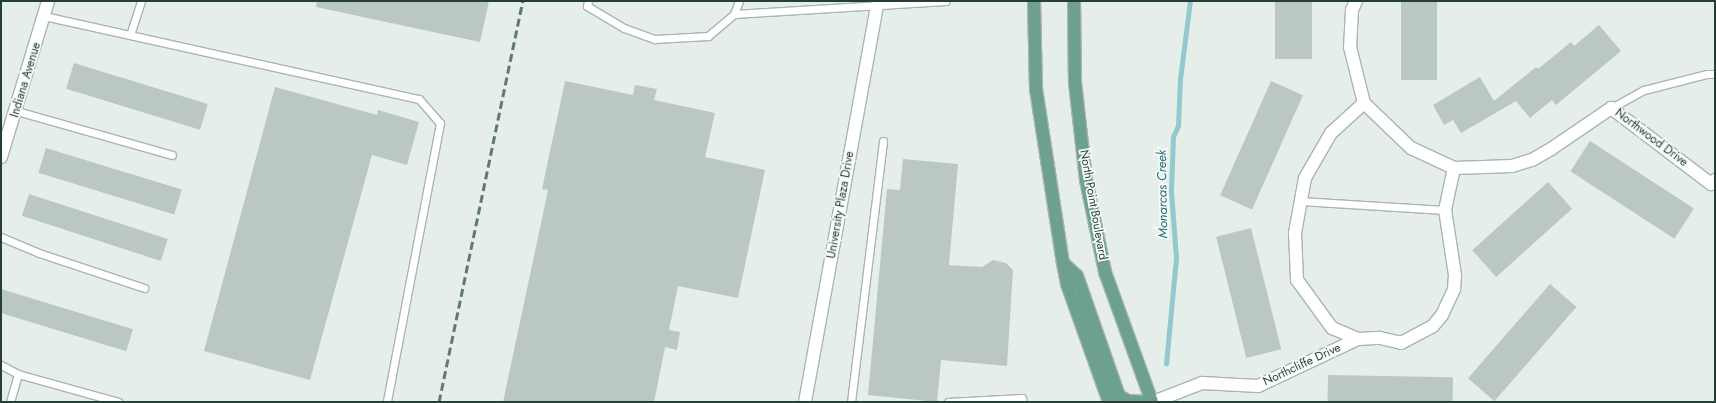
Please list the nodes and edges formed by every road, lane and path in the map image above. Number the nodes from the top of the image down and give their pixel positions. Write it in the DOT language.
graph roads {
  1 [pos="48,1"];
  2 [pos="141,1"];
  3 [pos="588,1"];
  4 [pos="739,1"];
  5 [pos="946,1"];
  6 [pos="1034,1"];
  7 [pos="1074,1"];
  8 [pos="1356,1"];
  9 [pos="876,4"];
  10 [pos="734,14"];
  11 [pos="44,16"];
  12 [pos="130,35"];
  13 [pos="1715,74"];
  14 [pos="1364,103"];
  15 [pos="1611,108"];
  16 [pos="17,111"];
  17 [pos="883,141"];
  18 [pos="172,155"];
  19 [pos="1,158"];
  20 [pos="1454,168"];
  21 [pos="1715,180"];
  22 [pos="1300,201"];
  23 [pos="1445,210"];
  24 [pos="1,237"];
  25 [pos="1063,263"];
  26 [pos="144,288"];
  27 [pos="1358,339"];
  28 [pos="1,365"];
  29 [pos="18,374"];
  30 [pos="10,402"];
  31 [pos="118,402"];
  32 [pos="387,402"];
  33 [pos="805,402"];
  34 [pos="851,402"];
  35 [pos="948,402"];
  36 [pos="1023,402"];
  37 [pos="1109,402"];
  38 [pos="1148,402"];
  39 [pos="1152,402"];
  1 -- 11 [label="street, Indiana Avenue"];
  2 -- 12 [label="lane"];
  3 -- 10 [label="lane"];
  4 -- 10 [label="lane"];
  5 -- 9 [label="lane"];
  6 -- 25 [label="main road"];
  7 -- 39 [label="main road, North Point Boulevard"];
  8 -- 14 [label="street"];
  9 -- 10 [label="lane"];
  9 -- 33 [label="street, University Plaza Drive"];
  11 -- 12 [label="lane"];
  11 -- 16 [label="street, Indiana Avenue"];
  12 -- 32 [label="lane"];
  13 -- 15 [label="lane"];
  14 -- 20 [label="street, Northwood Drive"];
  14 -- 22 [label="street, Northcliffe Drive"];
  15 -- 20 [label="street, Northwood Drive"];
  15 -- 21 [label="street, Northwood Drive"];
  16 -- 18 [label="lane"];
  16 -- 19 [label="street, Indiana Avenue"];
  17 -- 34 [label="lane"];
  20 -- 23 [label="street, Northcliffe Drive"];
  22 -- 23 [label="lane"];
  22 -- 27 [label="street, Northcliffe Drive"];
  23 -- 27 [label="street, Northcliffe Drive"];
  24 -- 26 [label="lane"];
  25 -- 37 [label="main road"];
  25 -- 38 [label="main road"];
  27 -- 39 [label="street, Northcliffe Drive"];
  28 -- 29 [label="lane"];
  29 -- 30 [label="lane"];
  29 -- 31 [label="lane"];
  35 -- 36 [label="lane"];
}
